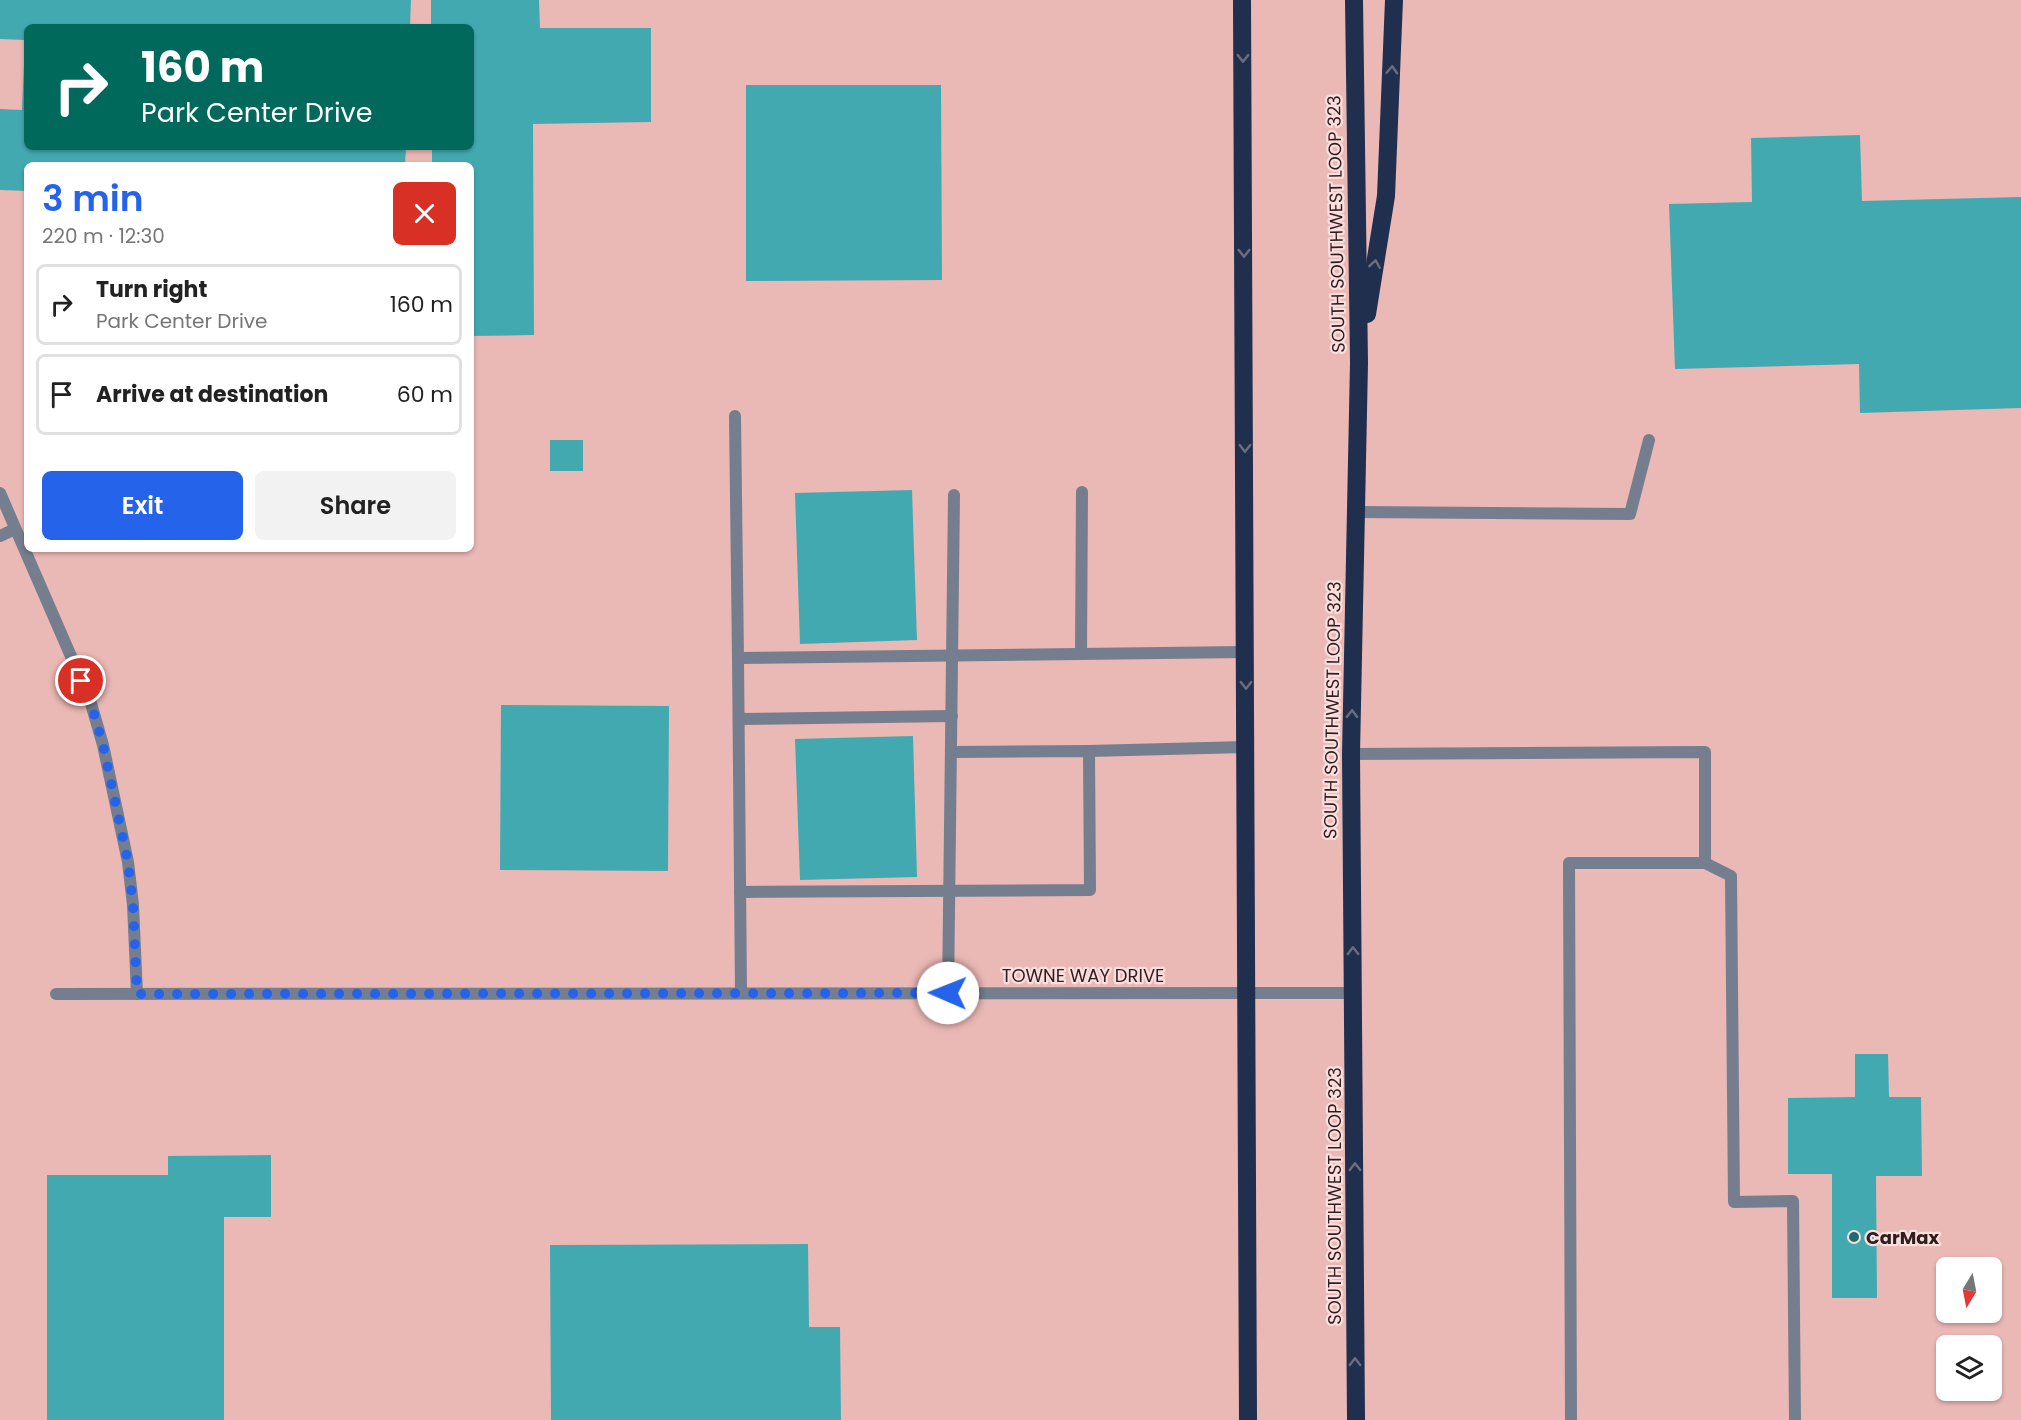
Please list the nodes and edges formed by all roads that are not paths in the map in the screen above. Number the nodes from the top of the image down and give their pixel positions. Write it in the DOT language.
graph roads {
  1 [pos="1242,0"];
  2 [pos="1354,0"];
  3 [pos="1394,0"];
  4 [pos="1359,363"];
  5 [pos="735,416"];
  6 [pos="1649,440"];
  7 [pos="1082,492"];
  8 [pos="0,493"];
  9 [pos="954,495"];
  10 [pos="1356,512"];
  11 [pos="15,529"];
  12 [pos="0,536"];
  13 [pos="24,550"];
  14 [pos="25,552"];
  15 [pos="1245,652"];
  16 [pos="1081,654"];
  17 [pos="953,656"];
  18 [pos="738,658"];
  19 [pos="952,716"];
  20 [pos="739,719"];
  21 [pos="1246,747"];
  22 [pos="1089,751"];
  23 [pos="952,752"];
  24 [pos="1351,754"];
  25 [pos="1705,863"];
  26 [pos="949,891"];
  27 [pos="740,892"];
  28 [pos="741,993"];
  29 [pos="948,993"];
  30 [pos="1247,993"];
  31 [pos="1354,993"];
  32 [pos="56,994"];
  33 [pos="137,994"];
  34 [pos="1248,1420"];
  35 [pos="1356,1420"];
  36 [pos="1571,1420"];
  37 [pos="1795,1420"];
  1 -- 15 [label="highway, one-way"];
  2 -- 4 [label="highway, SOUTH SOUTHWEST LOOP 323"];
  4 -- 3 [label="highway, one-way"];
  4 -- 10 [label="highway, SOUTH SOUTHWEST LOOP 323"];
  5 -- 18 [label="street"];
  6 -- 10 [label="street"];
  7 -- 16 [label="street"];
  8 -- 11 [label="street"];
  9 -- 17 [label="street"];
  24 -- 10 [label="highway, SOUTH SOUTHWEST LOOP 323, one-way"];
  11 -- 12 [label="street"];
  11 -- 13 [label="street"];
  14 -- 33 [label="street"];
  15 -- 16 [label="street"];
  15 -- 21 [label="highway, one-way"];
  16 -- 17 [label="street"];
  17 -- 18 [label="street"];
  17 -- 19 [label="street"];
  18 -- 20 [label="street"];
  19 -- 20 [label="street"];
  19 -- 23 [label="street"];
  20 -- 27 [label="street"];
  21 -- 22 [label="street"];
  21 -- 30 [label="highway"];
  22 -- 23 [label="street"];
  22 -- 26 [label="street"];
  23 -- 26 [label="street"];
  24 -- 25 [label="street"];
  31 -- 24 [label="highway, SOUTH SOUTHWEST LOOP 323, one-way"];
  25 -- 36 [label="street"];
  25 -- 37 [label="street"];
  26 -- 27 [label="street"];
  26 -- 29 [label="street"];
  27 -- 28 [label="street"];
  28 -- 29 [label="street, TOWNE WAY DRIVE"];
  28 -- 33 [label="street, TOWNE WAY DRIVE"];
  29 -- 30 [label="street, TOWNE WAY DRIVE"];
  30 -- 31 [label="street, TOWNE WAY DRIVE"];
  30 -- 34 [label="highway"];
  35 -- 31 [label="highway, SOUTH SOUTHWEST LOOP 323, one-way"];
  32 -- 33 [label="street, TOWNE WAY DRIVE"];
}
